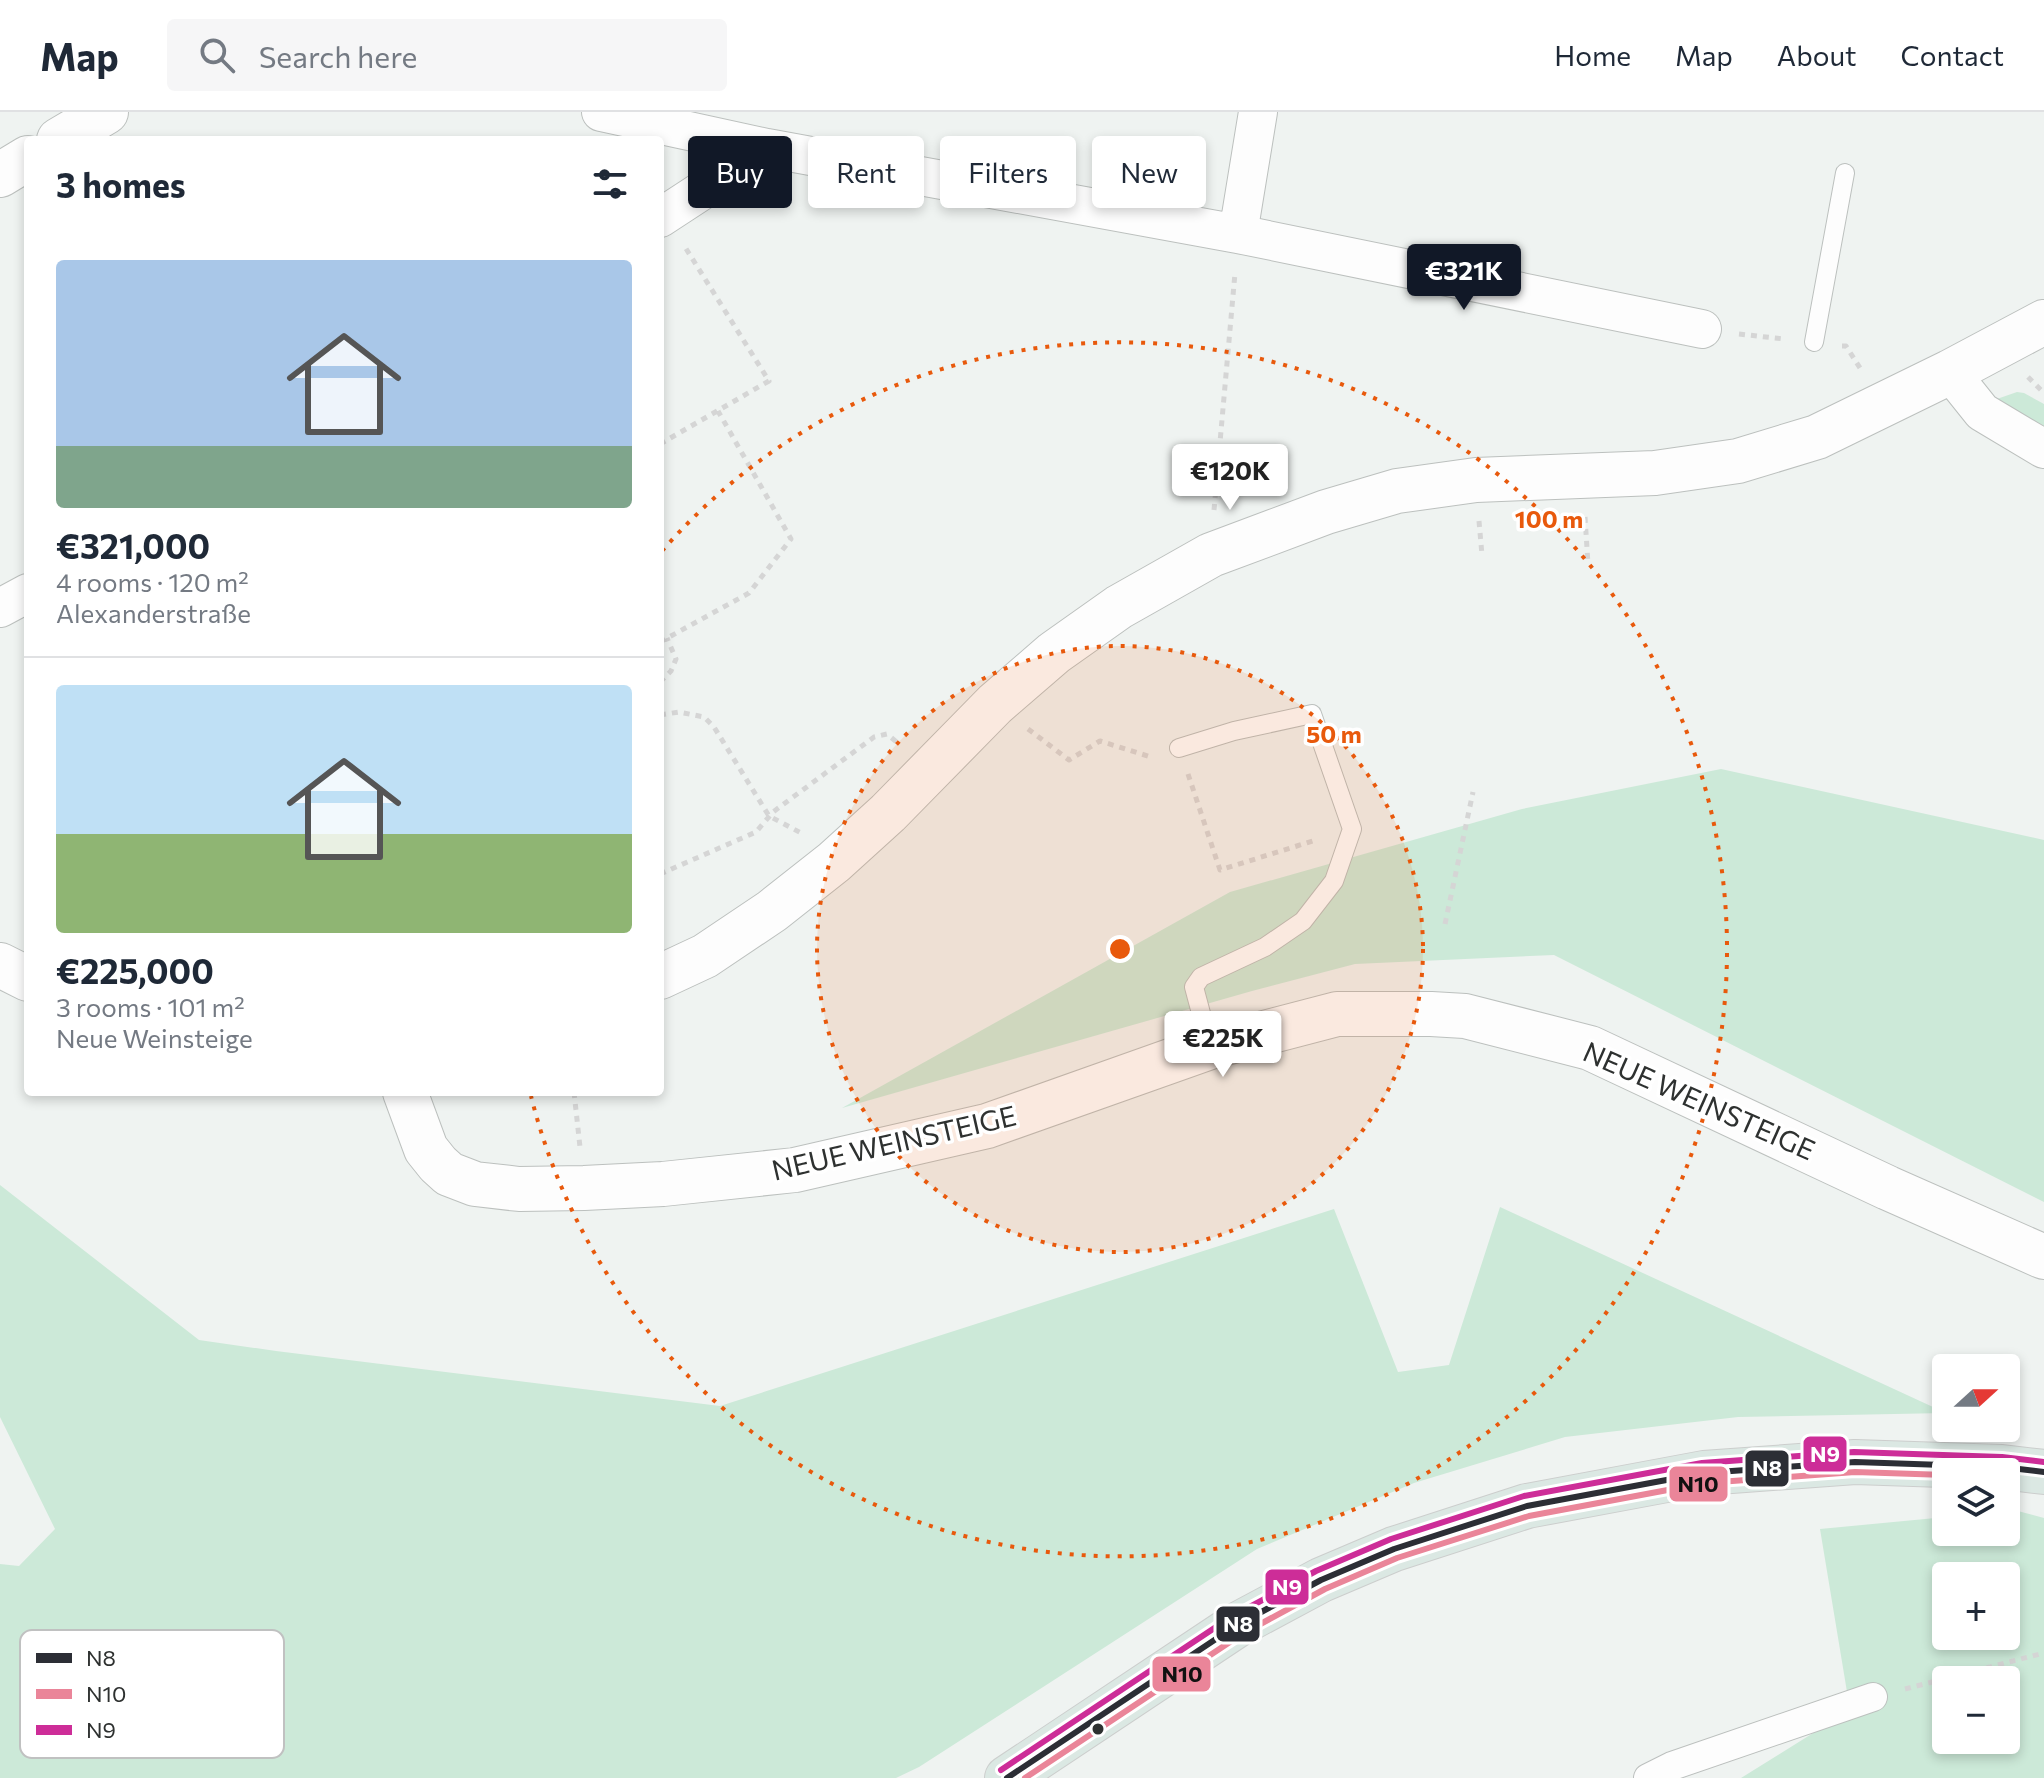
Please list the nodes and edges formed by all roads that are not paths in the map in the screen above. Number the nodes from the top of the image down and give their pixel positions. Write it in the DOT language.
graph roads {
  1 [pos="106,112"];
  2 [pos="601,112"];
  3 [pos="1258,112"];
  4 [pos="66,136"];
  5 [pos="712,136"];
  6 [pos="792,153"];
  7 [pos="24,160"];
  8 [pos="1845,173"];
  9 [pos="0,175"];
  10 [pos="688,200"];
  11 [pos="664,216"];
  12 [pos="1238,234"];
  13 [pos="2044,322"];
  14 [pos="1702,329"];
  15 [pos="1814,342"];
  16 [pos="1950,372"];
  17 [pos="2044,449"];
  18 [pos="24,595"];
  19 [pos="0,608"];
  20 [pos="1179,748"];
  21 [pos="0,965"];
  22 [pos="664,975"];
  23 [pos="24,977"];
  24 [pos="1210,1047"];
  25 [pos="406,1096"];
  26 [pos="2044,1257"];
  27 [pos="2044,1472"];
  28 [pos="1873,1697"];
  29 [pos="1007,1778"];
  30 [pos="1648,1778"];
  1 -- 4 [label="main road"];
  2 -- 5 [label="street"];
  3 -- 12 [label="street"];
  6 -- 12 [label="street"];
  7 -- 9 [label="main road"];
  8 -- 15 [label="lane"];
  10 -- 11 [label="street"];
  12 -- 14 [label="street"];
  13 -- 16 [label="main road"];
  16 -- 17 [label="street"];
  16 -- 22 [label="main road"];
  18 -- 19 [label="street"];
  20 -- 24 [label="lane"];
  21 -- 23 [label="main road"];
  24 -- 25 [label="main road, NEUE WEINSTEIGE"];
  24 -- 26 [label="main road, NEUE WEINSTEIGE"];
  27 -- 29 [label="main road"];
  28 -- 30 [label="street"];
}
